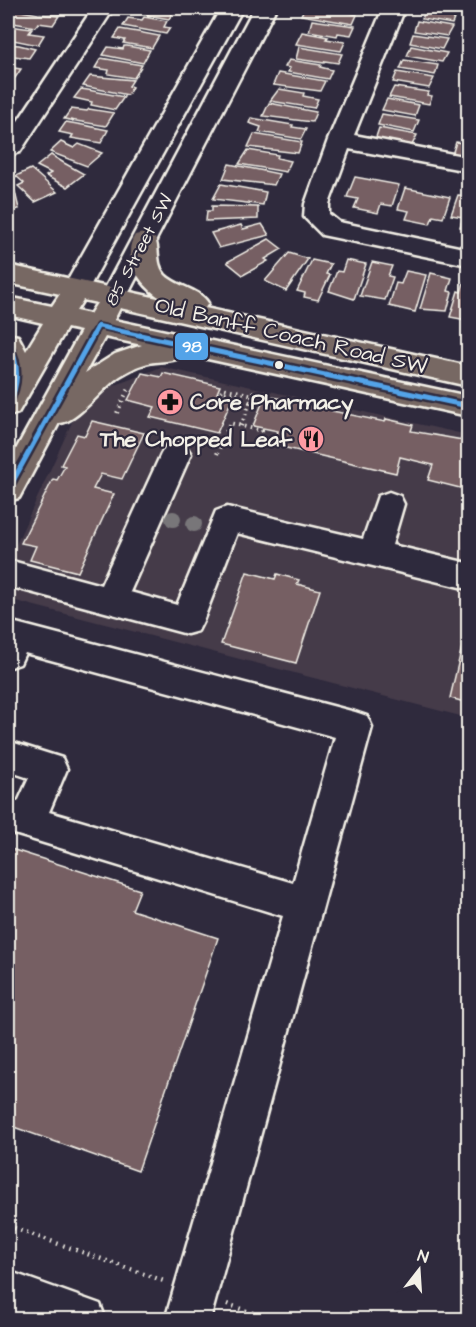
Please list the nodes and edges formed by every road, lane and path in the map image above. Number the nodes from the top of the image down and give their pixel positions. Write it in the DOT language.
graph roads {
  1 [pos="103,8"];
  2 [pos="232,8"];
  3 [pos="265,8"];
  4 [pos="394,8"];
  5 [pos="340,140"];
  6 [pos="8,149"];
  7 [pos="468,164"];
  8 [pos="144,241"];
  9 [pos="468,257"];
  10 [pos="8,274"];
  11 [pos="76,288"];
  12 [pos="114,296"];
  13 [pos="8,306"];
  14 [pos="59,318"];
  15 [pos="98,326"];
  16 [pos="302,339"];
  17 [pos="8,343"];
  18 [pos="211,351"];
  19 [pos="468,376"];
  20 [pos="132,380"];
  21 [pos="256,387"];
  22 [pos="254,395"];
  23 [pos="10,402"];
  24 [pos="250,402"];
  25 [pos="468,406"];
  26 [pos="117,413"];
  27 [pos="241,426"];
  28 [pos="257,445"];
  29 [pos="32,446"];
  30 [pos="176,454"];
  31 [pos="217,454"];
  32 [pos="8,490"];
  33 [pos="389,504"];
  34 [pos="374,553"];
  35 [pos="8,573"];
  36 [pos="468,576"];
  37 [pos="110,601"];
  38 [pos="8,654"];
  39 [pos="8,756"];
  40 [pos="17,819"];
  41 [pos="305,905"];
  42 [pos="8,1226"];
  43 [pos="8,1293"];
  44 [pos="191,1306"];
  45 [pos="84,1320"];
  46 [pos="272,1320"];
  1 -- 6 [label="street"];
  2 -- 11 [label="street, 85 Street SW"];
  3 -- 8 [label="street, 85 Street SW"];
  4 -- 5 [label="street"];
  5 -- 7 [label="street"];
  5 -- 9 [label="street"];
  8 -- 12 [label="street, 85 Street SW"];
  8 -- 16 [label="main road"];
  10 -- 11 [label="main road, Old Banff Coach Road SW"];
  11 -- 12 [label="main road, Old Banff Coach Road SW"];
  11 -- 14 [label="main road, 85 Street SW"];
  12 -- 15 [label="main road, 85 Street SW"];
  12 -- 16 [label="main road, Old Banff Coach Road SW"];
  13 -- 14 [label="main road, Old Banff Coach Road SW"];
  14 -- 15 [label="main road, Old Banff Coach Road SW"];
  14 -- 23 [label="main road, 85 Street SW"];
  15 -- 18 [label="main road, Old Banff Coach Road SW"];
  15 -- 29 [label="main road, 85 Street SW"];
  16 -- 19 [label="main road, Old Banff Coach Road SW"];
  17 -- 23 [label="main road"];
  18 -- 25 [label="main road, Old Banff Coach Road SW"];
  18 -- 29 [label="main road"];
  20 -- 26 [label="path"];
  21 -- 22 [label="path"];
  22 -- 24 [label="path"];
  22 -- 24 [label="path"];
  24 -- 27 [label="path"];
  27 -- 28 [label="path"];
  27 -- 31 [label="path"];
  29 -- 32 [label="main road, 85 Street SW"];
  30 -- 37 [label="street"];
  33 -- 34 [label="street"];
  34 -- 36 [label="street"];
  34 -- 37 [label="street"];
  35 -- 37 [label="street"];
  38 -- 41 [label="street"];
  39 -- 40 [label="street"];
  40 -- 41 [label="street"];
  41 -- 44 [label="street"];
  42 -- 44 [label="path"];
  43 -- 45 [label="street"];
  44 -- 46 [label="path"];
}
